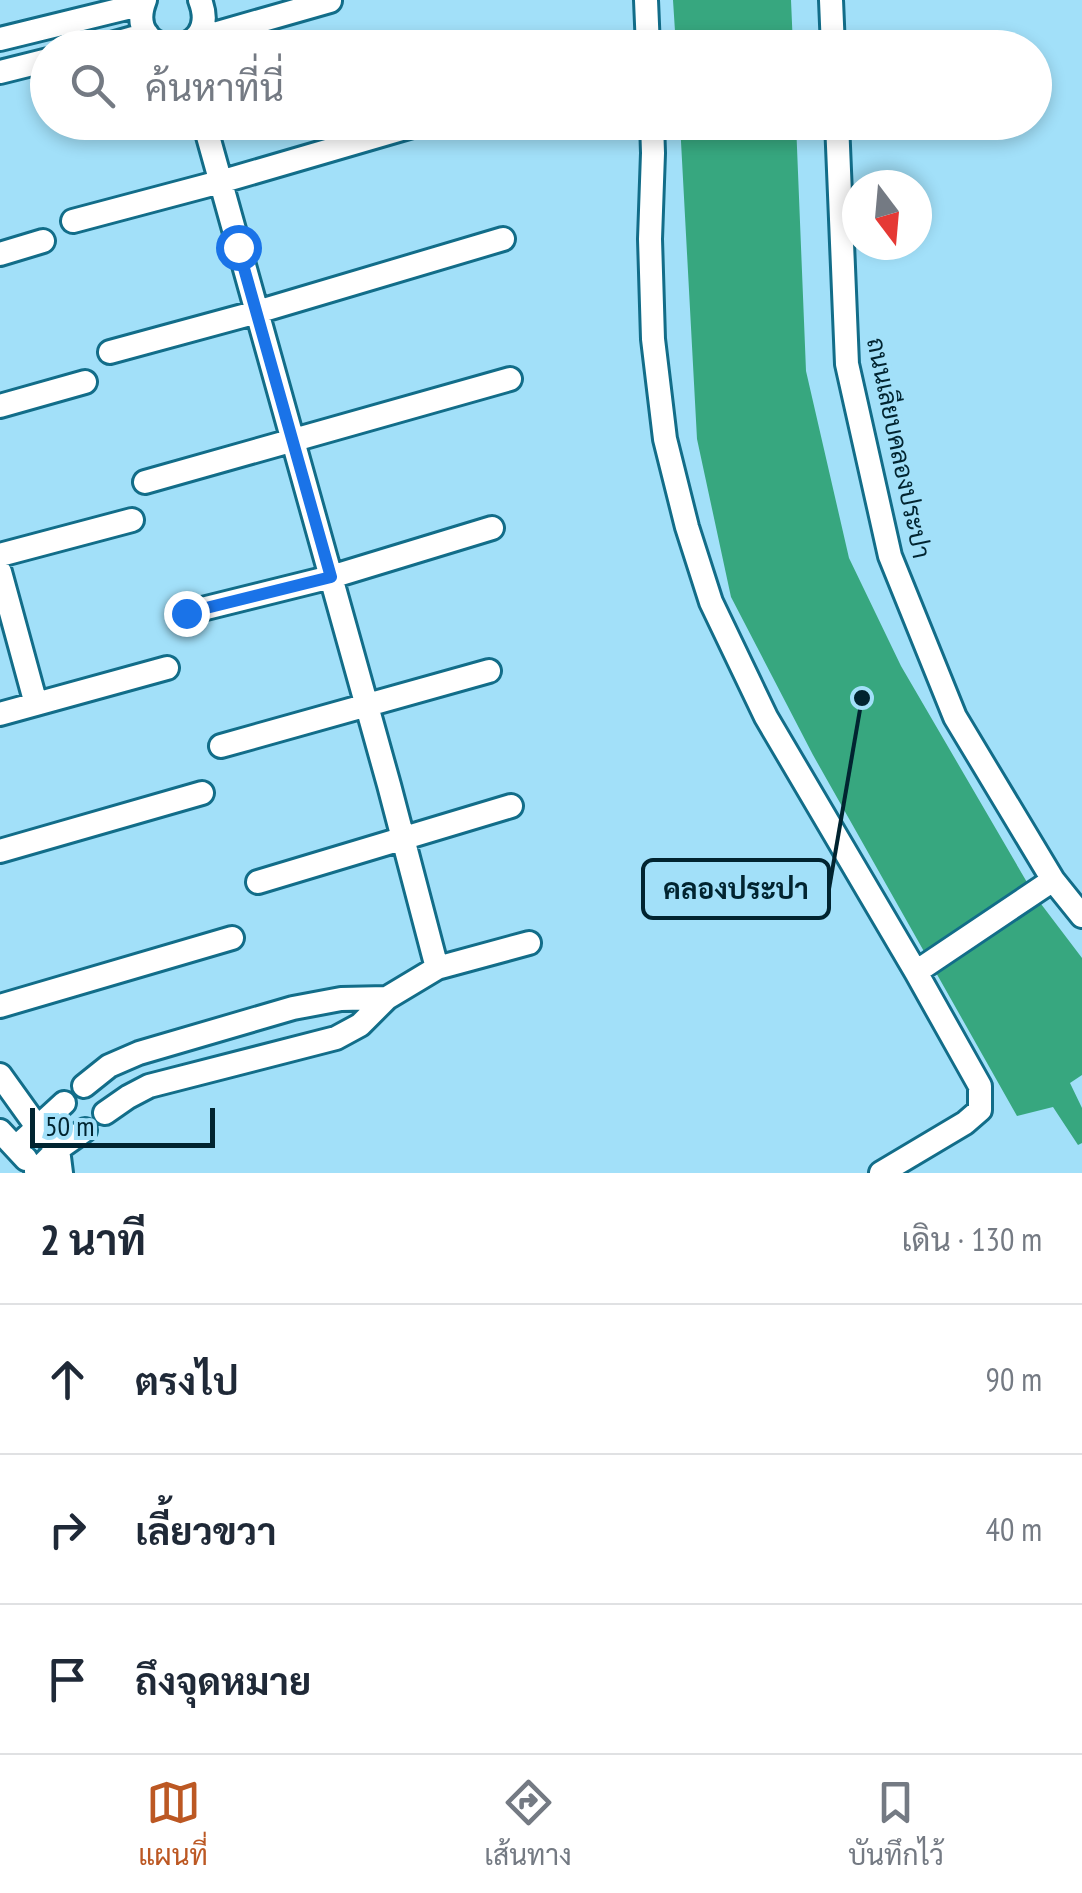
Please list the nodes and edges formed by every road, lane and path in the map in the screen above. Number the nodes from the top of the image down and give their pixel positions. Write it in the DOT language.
graph roads {
  1 [pos="200,0"];
  2 [pos="646,0"];
  3 [pos="831,0"];
  4 [pos="330,1"];
  5 [pos="144,2"];
  6 [pos="35,30"];
  7 [pos="145,30"];
  8 [pos="201,30"];
  9 [pos="228,30"];
  10 [pos="647,30"];
  11 [pos="832,30"];
  12 [pos="30,31"];
  13 [pos="0,39"];
  14 [pos="30,64"];
  15 [pos="0,72"];
  16 [pos="209,140"];
  17 [pos="364,140"];
  18 [pos="653,140"];
  19 [pos="838,140"];
  20 [pos="220,182"];
  21 [pos="74,221"];
  22 [pos="504,239"];
  23 [pos="44,241"];
  24 [pos="0,254"];
  25 [pos="257,312"];
  26 [pos="110,352"];
  27 [pos="510,379"];
  28 [pos="85,382"];
  29 [pos="0,406"];
  30 [pos="292,441"];
  31 [pos="145,482"];
  32 [pos="132,520"];
  33 [pos="492,528"];
  34 [pos="0,555"];
  35 [pos="0,572"];
  36 [pos="331,577"];
  37 [pos="186,613"];
  38 [pos="167,668"];
  39 [pos="489,671"];
  40 [pos="36,704"];
  41 [pos="366,706"];
  42 [pos="0,714"];
  43 [pos="221,746"];
  44 [pos="202,793"];
  45 [pos="511,806"];
  46 [pos="402,838"];
  47 [pos="0,851"];
  48 [pos="258,882"];
  49 [pos="1045,884"];
  50 [pos="1082,916"];
  51 [pos="232,938"];
  52 [pos="530,943"];
  53 [pos="437,968"];
  54 [pos="921,968"];
  55 [pos="388,998"];
  56 [pos="0,1006"];
  57 [pos="0,1074"];
  58 [pos="84,1086"];
  59 [pos="64,1103"];
  60 [pos="105,1113"];
  61 [pos="38,1128"];
  62 [pos="85,1130"];
  63 [pos="8,1139"];
  64 [pos="58,1149"];
  65 [pos="37,1172"];
  66 [pos="61,1173"];
  67 [pos="881,1173"];
  1 -- 8 [label="street"];
  2 -- 10 [label="street"];
  3 -- 11 [label="street"];
  4 -- 9 [label="street"];
  5 -- 6 [label="street"];
  5 -- 7 [label="street"];
  12 -- 13 [label="street"];
  14 -- 15 [label="street"];
  16 -- 20 [label="street"];
  17 -- 20 [label="street"];
  18 -- 54 [label="street"];
  19 -- 49 [label="street, ถนนเลียบคลองประปา"];
  20 -- 21 [label="street"];
  20 -- 25 [label="street"];
  22 -- 25 [label="street"];
  23 -- 24 [label="street"];
  25 -- 26 [label="street"];
  25 -- 30 [label="street"];
  27 -- 30 [label="street"];
  28 -- 29 [label="street"];
  30 -- 31 [label="street"];
  30 -- 36 [label="street"];
  32 -- 34 [label="street"];
  33 -- 36 [label="street"];
  35 -- 40 [label="street"];
  36 -- 37 [label="street"];
  36 -- 41 [label="street"];
  38 -- 40 [label="street"];
  39 -- 41 [label="street"];
  40 -- 42 [label="street"];
  41 -- 43 [label="street"];
  41 -- 46 [label="street"];
  44 -- 47 [label="street"];
  45 -- 46 [label="street"];
  46 -- 48 [label="street"];
  46 -- 53 [label="street"];
  49 -- 50 [label="street, ถนนเลียบคลองประปา"];
  49 -- 54 [label="street"];
  51 -- 56 [label="street"];
  52 -- 53 [label="street"];
  53 -- 55 [label="street"];
  54 -- 67 [label="street"];
  55 -- 58 [label="street"];
  55 -- 60 [label="street"];
  57 -- 61 [label="street"];
  59 -- 61 [label="street"];
  61 -- 63 [label="street"];
  61 -- 64 [label="street"];
  62 -- 64 [label="street"];
  63 -- 65 [label="street"];
  64 -- 65 [label="street"];
  64 -- 66 [label="street"];
}
